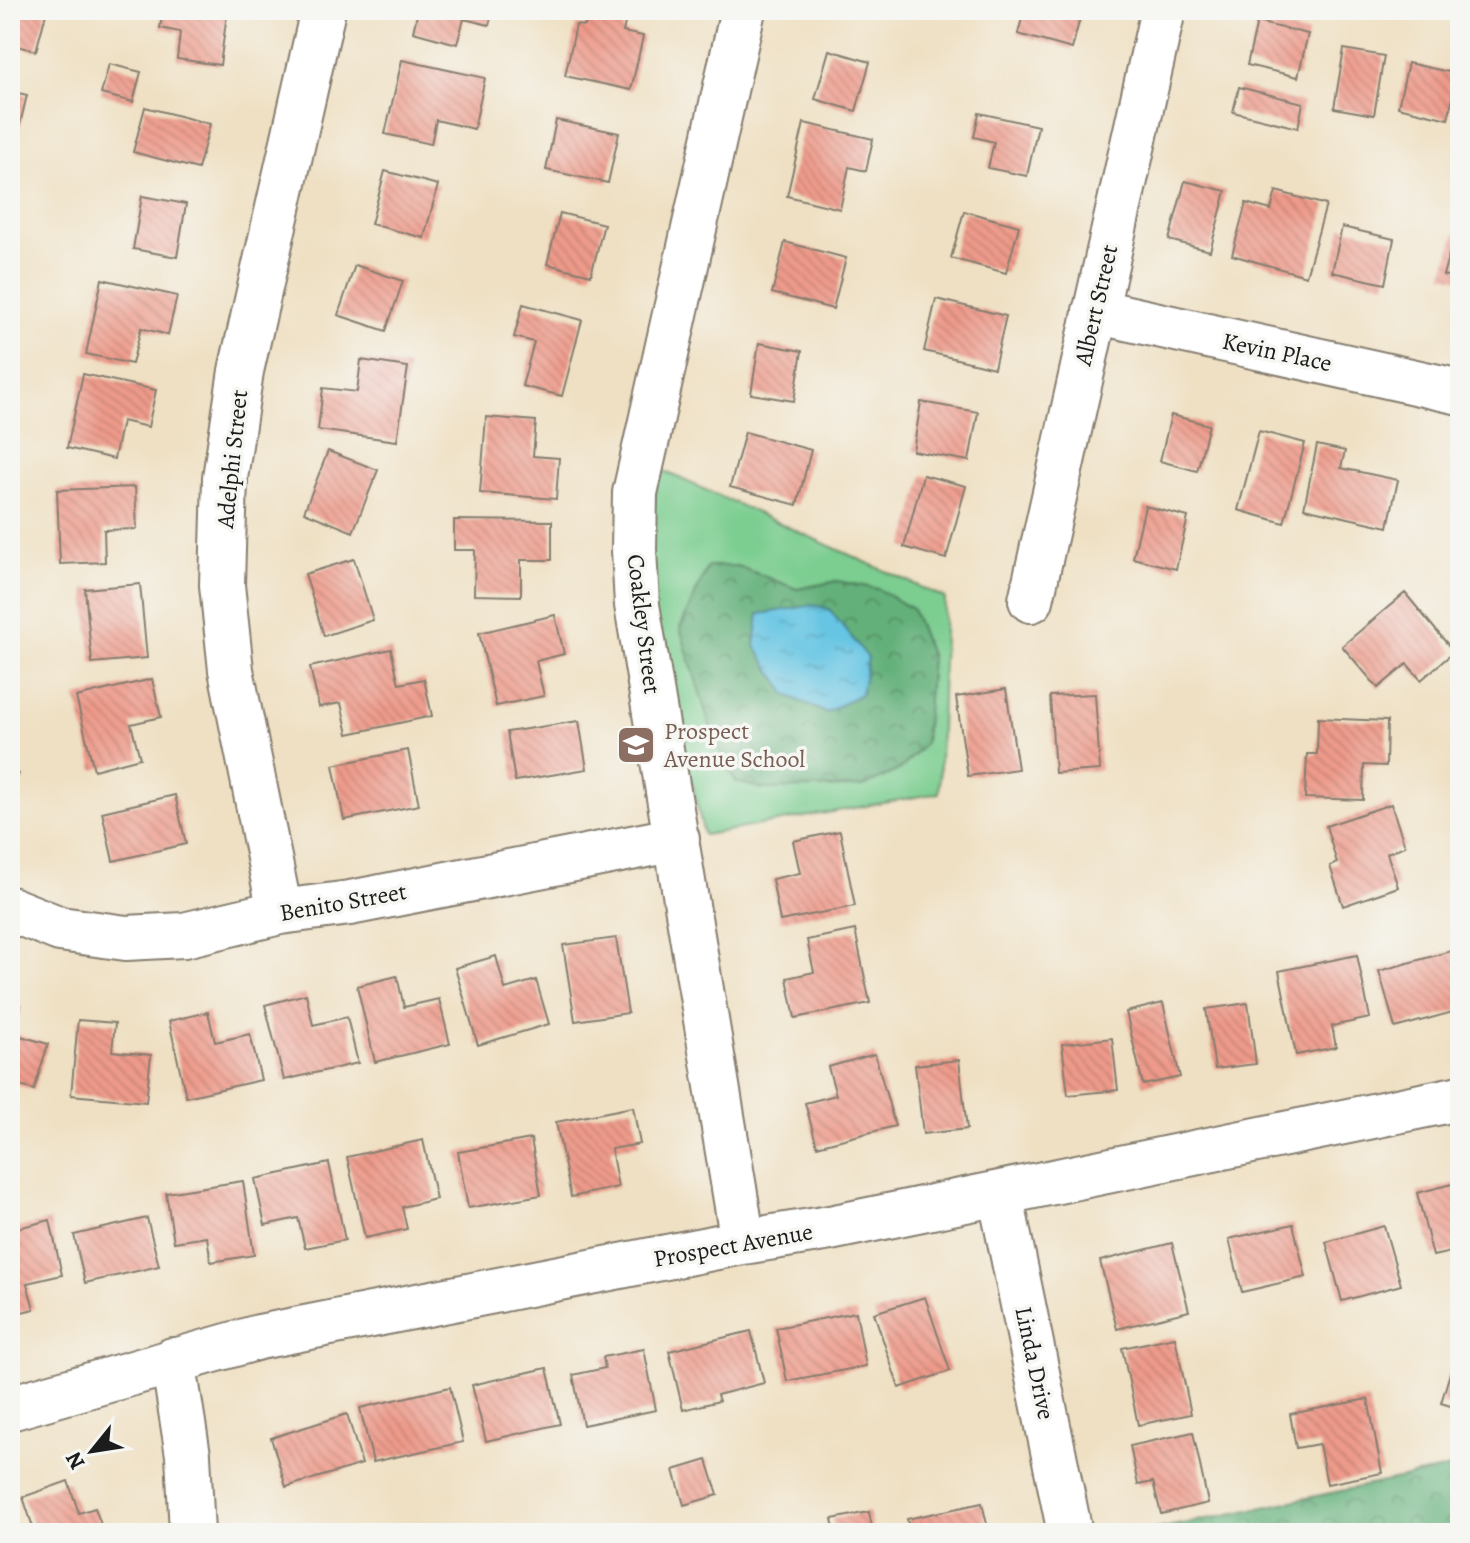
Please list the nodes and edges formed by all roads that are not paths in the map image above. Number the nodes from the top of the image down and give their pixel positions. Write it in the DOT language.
graph roads {
  1 [pos="323,10"];
  2 [pos="743,10"];
  3 [pos="1163,10"];
  4 [pos="1095,311"];
  5 [pos="1460,392"];
  6 [pos="1031,600"];
  7 [pos="677,839"];
  8 [pos="10,909"];
  9 [pos="280,912"];
  10 [pos="1460,1098"];
  11 [pos="1000,1193"];
  12 [pos="743,1242"];
  13 [pos="173,1360"];
  14 [pos="10,1408"];
  15 [pos="192,1533"];
  16 [pos="1070,1533"];
  1 -- 9 [label="street, Adelphi Street"];
  2 -- 7 [label="street, Coakley Street"];
  3 -- 4 [label="street, Albert Street"];
  4 -- 5 [label="street, Kevin Place"];
  4 -- 6 [label="street, Albert Street"];
  7 -- 9 [label="street, Benito Street"];
  7 -- 12 [label="street, Coakley Street"];
  8 -- 9 [label="street, Benito Street"];
  10 -- 11 [label="street, Prospect Avenue"];
  11 -- 12 [label="street, Prospect Avenue"];
  11 -- 16 [label="street, Linda Drive"];
  12 -- 13 [label="street, Prospect Avenue"];
  13 -- 14 [label="street, Prospect Avenue"];
  13 -- 15 [label="street"];
}
